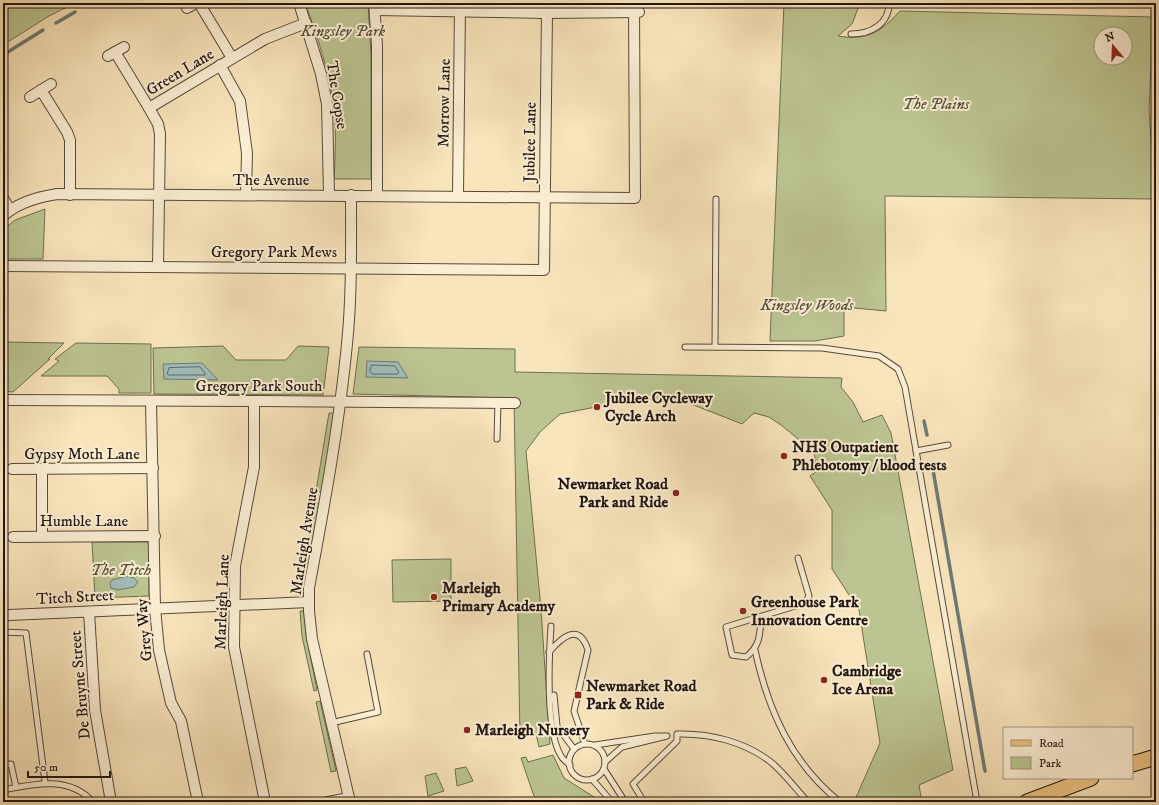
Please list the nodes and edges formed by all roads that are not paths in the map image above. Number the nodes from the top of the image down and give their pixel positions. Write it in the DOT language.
graph roads {
  1 [pos="200,3"];
  2 [pos="299,3"];
  3 [pos="889,3"];
  4 [pos="375,7"];
  5 [pos="460,7"];
  6 [pos="636,9"];
  7 [pos="543,10"];
  8 [pos="306,23"];
  9 [pos="851,34"];
  10 [pos="116,52"];
  11 [pos="232,58"];
  12 [pos="220,65"];
  13 [pos="51,84"];
  14 [pos="41,90"];
  15 [pos="30,97"];
  16 [pos="149,108"];
  17 [pos="70,194"];
  18 [pos="158,195"];
  19 [pos="246,195"];
  20 [pos="329,195"];
  21 [pos="351,195"];
  22 [pos="377,196"];
  23 [pos="458,196"];
  24 [pos="545,196"];
  25 [pos="3,198"];
  26 [pos="716,199"];
  27 [pos="7,213"];
  28 [pos="3,266"];
  29 [pos="158,266"];
  30 [pos="351,268"];
  31 [pos="544,270"];
  32 [pos="685,347"];
  33 [pos="715,347"];
  34 [pos="3,400"];
  35 [pos="340,400"];
  36 [pos="151,401"];
  37 [pos="254,402"];
  38 [pos="498,402"];
  39 [pos="515,403"];
  40 [pos="497,439"];
  41 [pos="948,445"];
  42 [pos="916,451"];
  43 [pos="153,468"];
  44 [pos="12,469"];
  45 [pos="42,469"];
  46 [pos="42,536"];
  47 [pos="155,536"];
  48 [pos="13,537"];
  49 [pos="798,558"];
  50 [pos="309,602"];
  51 [pos="234,605"];
  52 [pos="156,608"];
  53 [pos="89,612"];
  54 [pos="9,615"];
  55 [pos="761,617"];
  56 [pos="551,626"];
  57 [pos="3,632"];
  58 [pos="755,650"];
  59 [pos="549,652"];
  60 [pos="367,654"];
  61 [pos="554,695"];
  62 [pos="330,723"];
  63 [pos="677,734"];
  64 [pos="667,736"];
  65 [pos="585,744"];
  66 [pos="595,745"];
  67 [pos="574,749"];
  68 [pos="1156,757"];
  69 [pos="605,762"];
  70 [pos="1133,764"];
  71 [pos="3,765"];
  72 [pos="570,765"];
  73 [pos="604,769"];
  74 [pos="592,779"];
  75 [pos="1088,779"];
  76 [pos="45,782"];
  77 [pos="16,788"];
  78 [pos="3,790"];
  79 [pos="349,800"];
  80 [pos="93,802"];
  81 [pos="111,802"];
  82 [pos="198,802"];
  83 [pos="266,802"];
  84 [pos="328,802"];
  85 [pos="612,802"];
  86 [pos="623,802"];
  87 [pos="644,802"];
  88 [pos="808,802"];
  89 [pos="840,802"];
  90 [pos="977,802"];
  91 [pos="1027,802"];
  1 -- 11 [label="street"];
  2 -- 8 [label="street, The Copse"];
  3 -- 9 [label="lane"];
  4 -- 5 [label="street"];
  4 -- 22 [label="street"];
  5 -- 7 [label="street"];
  5 -- 23 [label="street, Morrow Lane"];
  6 -- 7 [label="street"];
  6 -- 24 [label="street, The Avenue"];
  7 -- 24 [label="street, Jubilee Lane"];
  8 -- 11 [label="street, Green Lane"];
  8 -- 20 [label="street, The Copse"];
  10 -- 16 [label="street"];
  11 -- 12 [label="street, Green Lane"];
  12 -- 16 [label="street, Green Lane"];
  12 -- 19 [label="street"];
  13 -- 14 [label="street"];
  14 -- 15 [label="street"];
  14 -- 17 [label="street"];
  16 -- 18 [label="street, Green Lane"];
  17 -- 18 [label="street, The Avenue"];
  17 -- 27 [label="street, The Avenue"];
  18 -- 19 [label="street, The Avenue"];
  18 -- 29 [label="street, Green Lane"];
  19 -- 20 [label="street, The Avenue"];
  20 -- 21 [label="street, The Avenue"];
  21 -- 22 [label="street, The Avenue"];
  21 -- 30 [label="street, Marleigh Avenue"];
  22 -- 23 [label="street, The Avenue"];
  23 -- 24 [label="street, The Avenue"];
  24 -- 31 [label="street, Jubilee Lane"];
  25 -- 27 [label="street"];
  26 -- 33 [label="lane"];
  28 -- 29 [label="street, Gregory Park Mews"];
  29 -- 30 [label="street, Gregory Park Mews"];
  30 -- 31 [label="street, Gregory Park Mews"];
  30 -- 35 [label="street, Marleigh Avenue"];
  32 -- 33 [label="lane"];
  33 -- 42 [label="lane"];
  34 -- 36 [label="street, Gregory Park South"];
  35 -- 37 [label="street, Gregory Park South"];
  35 -- 38 [label="street, Gregory Park South"];
  35 -- 50 [label="street, Marleigh Avenue"];
  36 -- 37 [label="street, Gregory Park South"];
  36 -- 43 [label="street, Grey Way"];
  37 -- 51 [label="street, Marleigh Lane"];
  38 -- 39 [label="street, Gregory Park South"];
  38 -- 40 [label="lane"];
  41 -- 42 [label="lane"];
  42 -- 90 [label="lane"];
  43 -- 45 [label="street, Gypsy Moth Lane"];
  43 -- 47 [label="street, Grey Way"];
  44 -- 45 [label="street, Gypsy Moth Lane"];
  45 -- 46 [label="street"];
  46 -- 47 [label="street, Humble Lane"];
  46 -- 48 [label="street, Humble Lane"];
  47 -- 52 [label="street, Grey Way"];
  49 -- 55 [label="lane"];
  50 -- 51 [label="street, Titch Street"];
  50 -- 62 [label="street, Marleigh Avenue"];
  51 -- 52 [label="street, Titch Street"];
  51 -- 83 [label="street, Marleigh Lane"];
  52 -- 53 [label="street, Titch Street"];
  52 -- 82 [label="street, Grey Way"];
  53 -- 54 [label="street, Titch Street"];
  53 -- 81 [label="street, De Bruyne Street"];
  55 -- 58 [label="lane"];
  55 -- 58 [label="lane"];
  56 -- 59 [label="lane"];
  57 -- 76 [label="lane"];
  58 -- 89 [label="lane"];
  59 -- 65 [label="lane"];
  59 -- 72 [label="lane"];
  60 -- 62 [label="lane"];
  61 -- 67 [label="lane"];
  62 -- 79 [label="street, Marleigh Avenue"];
  63 -- 64 [label="lane"];
  63 -- 87 [label="lane"];
  63 -- 88 [label="lane"];
  64 -- 66 [label="lane"];
  64 -- 69 [label="lane"];
  65 -- 66 [label="lane"];
  65 -- 67 [label="lane"];
  66 -- 69 [label="lane"];
  67 -- 72 [label="lane"];
  68 -- 70 [label="main road"];
  69 -- 73 [label="lane"];
  71 -- 77 [label="lane"];
  72 -- 74 [label="lane"];
  73 -- 74 [label="lane"];
  73 -- 86 [label="lane"];
  74 -- 85 [label="lane"];
  75 -- 91 [label="main road"];
  76 -- 77 [label="lane"];
  76 -- 80 [label="lane"];
  77 -- 78 [label="lane"];
  79 -- 84 [label="street"];
}
